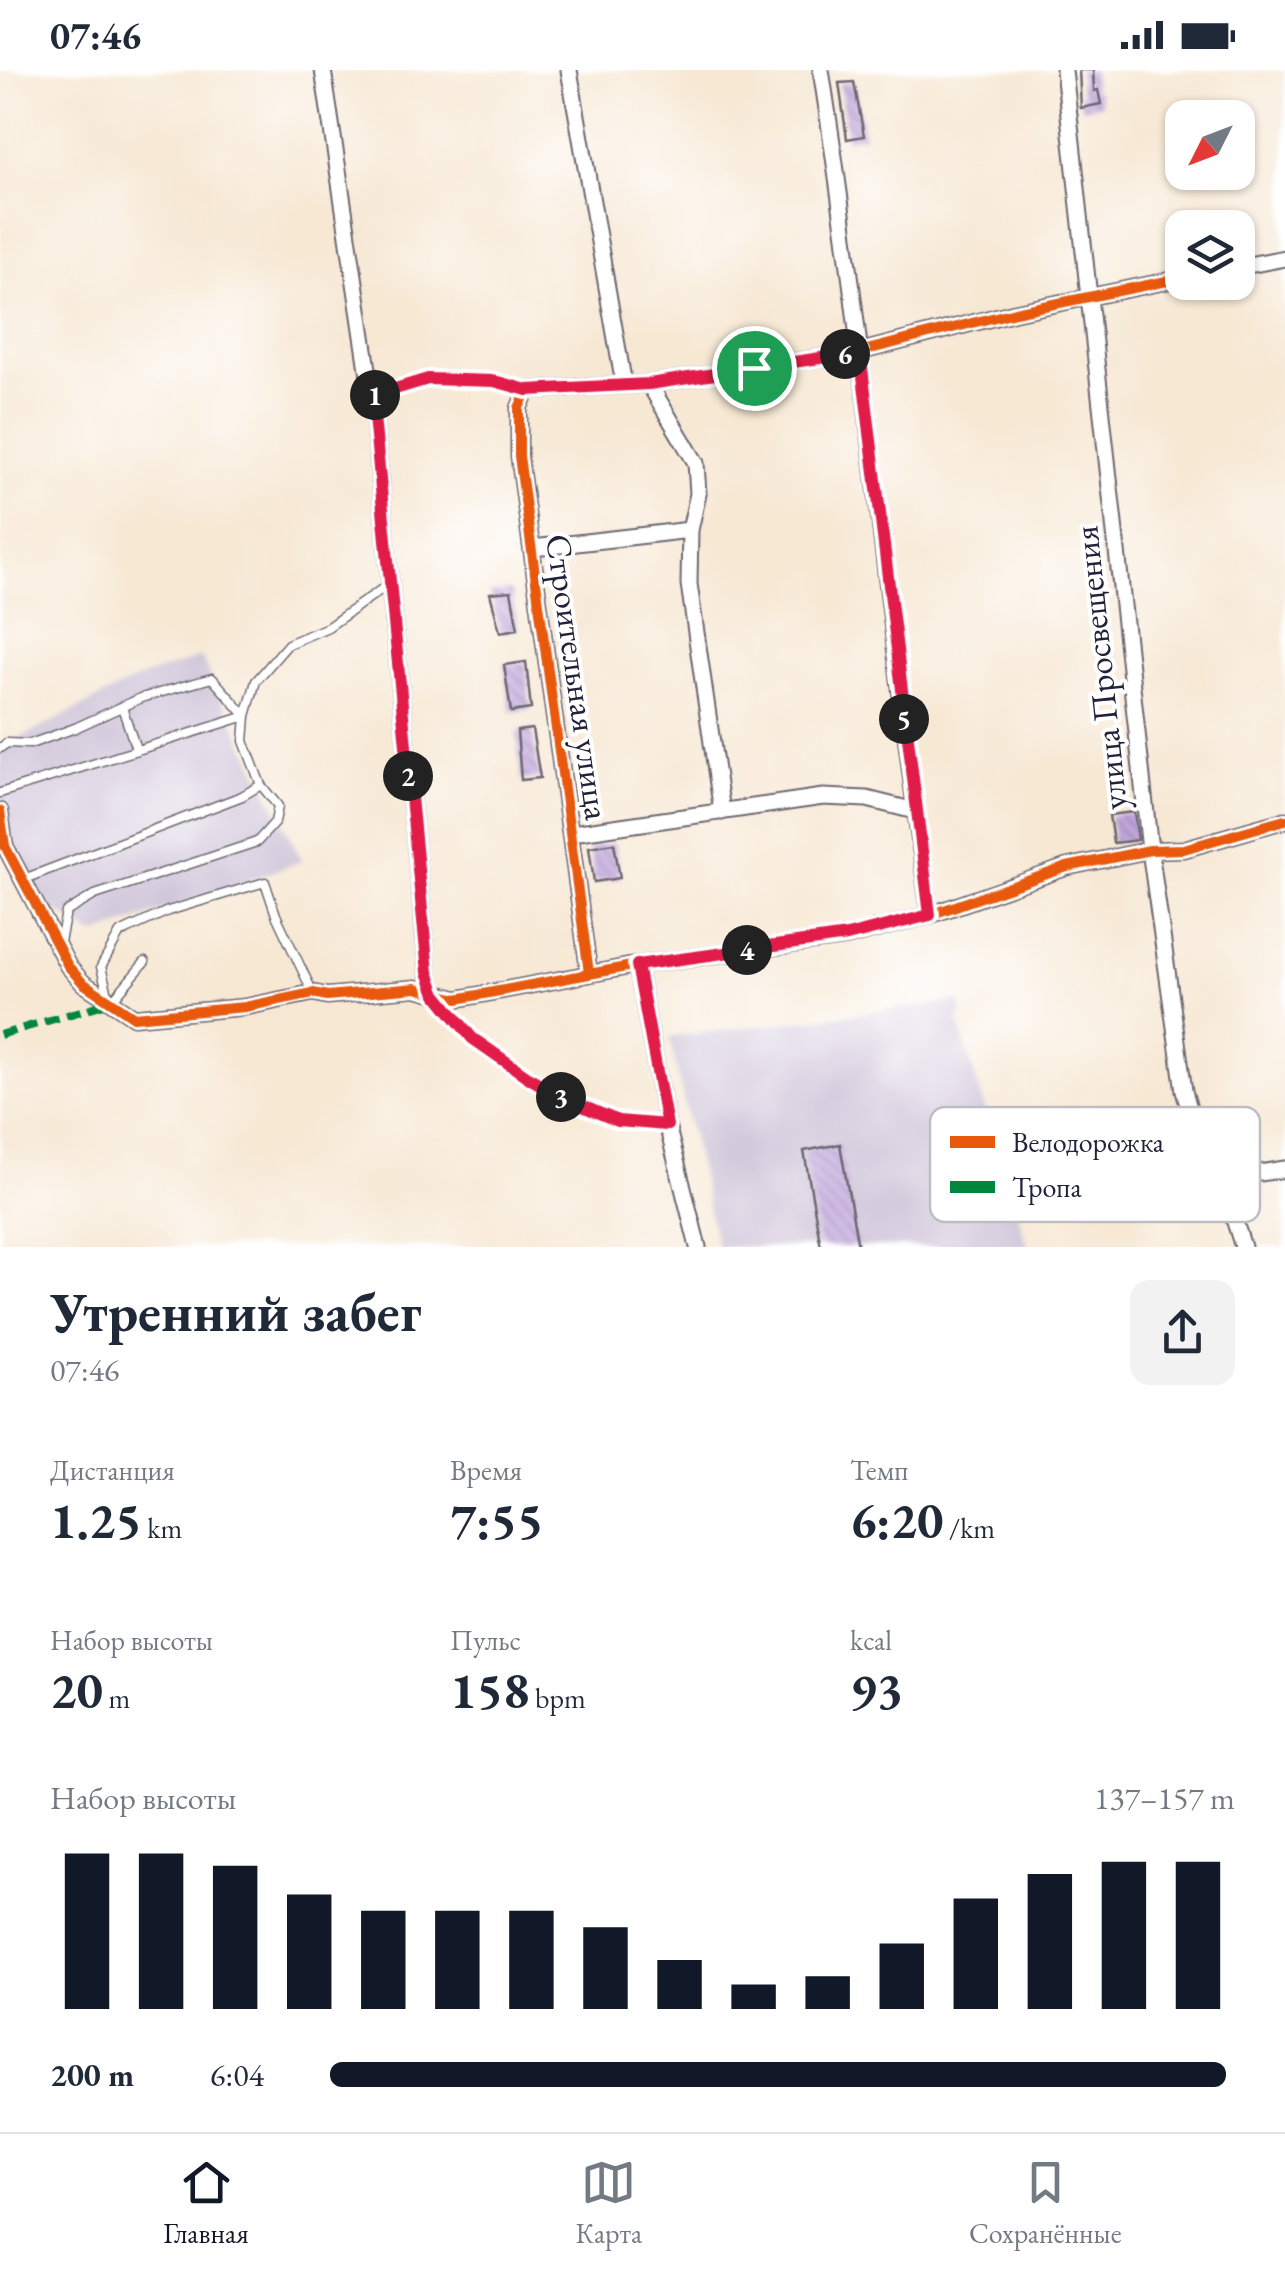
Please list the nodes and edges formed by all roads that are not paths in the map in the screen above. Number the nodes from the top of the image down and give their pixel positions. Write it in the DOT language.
graph roads {
  1 [pos="323,70"];
  2 [pos="570,70"];
  3 [pos="822,70"];
  4 [pos="1064,70"];
  5 [pos="1285,258"];
  6 [pos="1255,264"];
  7 [pos="1165,281"];
  8 [pos="1090,296"];
  9 [pos="860,352"];
  10 [pos="649,384"];
  11 [pos="624,385"];
  12 [pos="527,390"];
  13 [pos="372,396"];
  14 [pos="690,530"];
  15 [pos="533,548"];
  16 [pos="390,584"];
  17 [pos="122,708"];
  18 [pos="246,716"];
  19 [pos="0,748"];
  20 [pos="136,749"];
  21 [pos="261,785"];
  22 [pos="0,792"];
  23 [pos="915,810"];
  24 [pos="0,811"];
  25 [pos="722,812"];
  26 [pos="1285,820"];
  27 [pos="572,833"];
  28 [pos="1150,850"];
  29 [pos="22,880"];
  30 [pos="930,915"];
  31 [pos="58,948"];
  32 [pos="145,962"];
  33 [pos="637,965"];
  34 [pos="589,973"];
  35 [pos="312,993"];
  36 [pos="436,994"];
  37 [pos="111,1002"];
  38 [pos="1189,1107"];
  39 [pos="667,1125"];
  40 [pos="1285,1169"];
  41 [pos="1260,1172"];
  42 [pos="1235,1222"];
  43 [pos="698,1247"];
  44 [pos="1243,1247"];
  1 -- 13 [label="street"];
  2 -- 11 [label="street"];
  3 -- 9 [label="street"];
  4 -- 8 [label="street, улица Просвещения"];
  5 -- 6 [label="street"];
  7 -- 8 [label="street"];
  8 -- 9 [label="street"];
  8 -- 28 [label="street, улица Просвещения"];
  9 -- 10 [label="street"];
  9 -- 23 [label="street"];
  10 -- 11 [label="street"];
  10 -- 14 [label="street"];
  11 -- 12 [label="street"];
  12 -- 13 [label="lane"];
  12 -- 15 [label="street, Строительная улица"];
  13 -- 16 [label="street"];
  14 -- 15 [label="street"];
  14 -- 25 [label="street"];
  15 -- 27 [label="street, Строительная улица"];
  16 -- 18 [label="lane"];
  16 -- 36 [label="street"];
  17 -- 18 [label="lane"];
  17 -- 19 [label="lane"];
  17 -- 20 [label="lane"];
  18 -- 20 [label="lane"];
  18 -- 21 [label="lane"];
  20 -- 22 [label="lane"];
  21 -- 29 [label="lane"];
  21 -- 31 [label="lane"];
  23 -- 25 [label="street"];
  23 -- 30 [label="street"];
  24 -- 29 [label="street"];
  25 -- 27 [label="street"];
  26 -- 28 [label="street"];
  27 -- 34 [label="street, Строительная улица"];
  28 -- 30 [label="street"];
  28 -- 38 [label="street, улица Просвещения"];
  29 -- 31 [label="street"];
  30 -- 33 [label="street"];
  31 -- 37 [label="street"];
  32 -- 37 [label="lane"];
  33 -- 34 [label="street"];
  33 -- 39 [label="street"];
  34 -- 36 [label="street"];
  35 -- 36 [label="street"];
  35 -- 37 [label="street"];
  35 -- 37 [label="lane"];
  36 -- 39 [label="lane"];
  39 -- 43 [label="street"];
  40 -- 41 [label="street"];
  42 -- 44 [label="street, улица Просвещения"];
}
